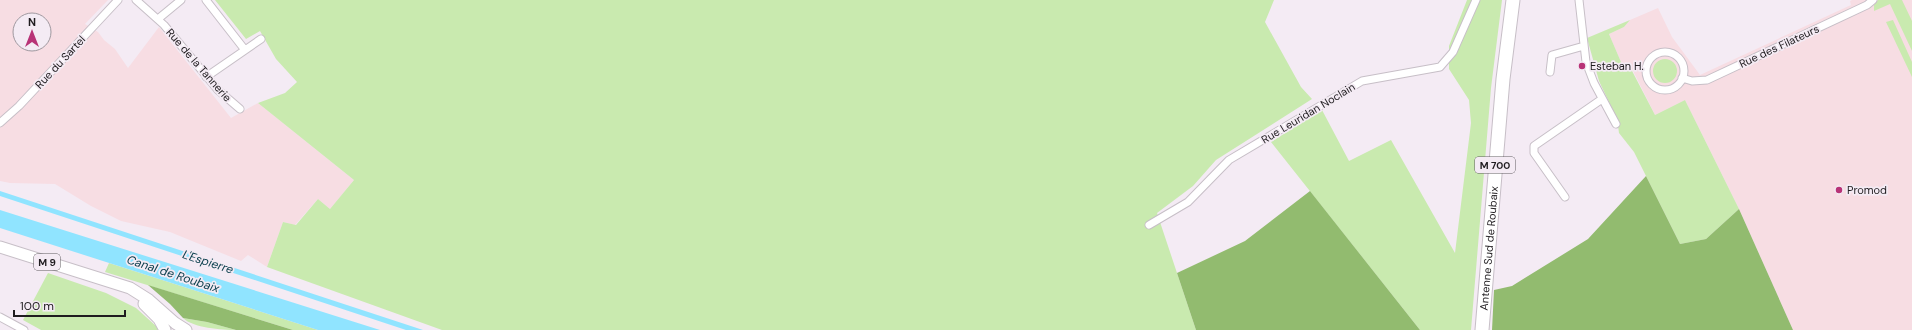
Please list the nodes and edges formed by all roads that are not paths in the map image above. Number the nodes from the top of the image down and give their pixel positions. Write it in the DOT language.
graph roads {
  1 [pos="118,0"];
  2 [pos="136,0"];
  3 [pos="181,0"];
  4 [pos="206,0"];
  5 [pos="1476,0"];
  6 [pos="1513,0"];
  7 [pos="1579,0"];
  8 [pos="1873,0"];
  9 [pos="158,19"];
  10 [pos="260,39"];
  11 [pos="1584,46"];
  12 [pos="245,50"];
  13 [pos="1550,72"];
  14 [pos="206,77"];
  15 [pos="1682,78"];
  16 [pos="1602,99"];
  17 [pos="240,109"];
  18 [pos="0,123"];
  19 [pos="1616,124"];
  20 [pos="1565,197"];
  21 [pos="1150,225"];
  22 [pos="0,247"];
  23 [pos="94,278"];
  24 [pos="1,318"];
  25 [pos="24,330"];
  26 [pos="165,330"];
  27 [pos="186,330"];
  28 [pos="1482,330"];
  1 -- 18 [label="street, Rue du Sartel"];
  2 -- 9 [label="street, Rue de la Tannerie"];
  3 -- 9 [label="street"];
  4 -- 12 [label="street"];
  5 -- 21 [label="street, Rue Leuridan Noclain"];
  6 -- 28 [label="highway, Antenne Sud de Roubaix / M 700"];
  7 -- 11 [label="street"];
  8 -- 15 [label="street, Rue des Filateurs"];
  9 -- 14 [label="street, Rue de la Tannerie"];
  10 -- 12 [label="street"];
  11 -- 13 [label="street"];
  11 -- 16 [label="street"];
  12 -- 14 [label="street"];
  14 -- 17 [label="street, Rue de la Tannerie"];
  15 -- 15 [label="street"];
  16 -- 19 [label="street"];
  16 -- 20 [label="street"];
  22 -- 23 [label="main road, M 9"];
  23 -- 26 [label="main road, M 9"];
  23 -- 27 [label="main road, M 9"];
  24 -- 25 [label="street"];
}
